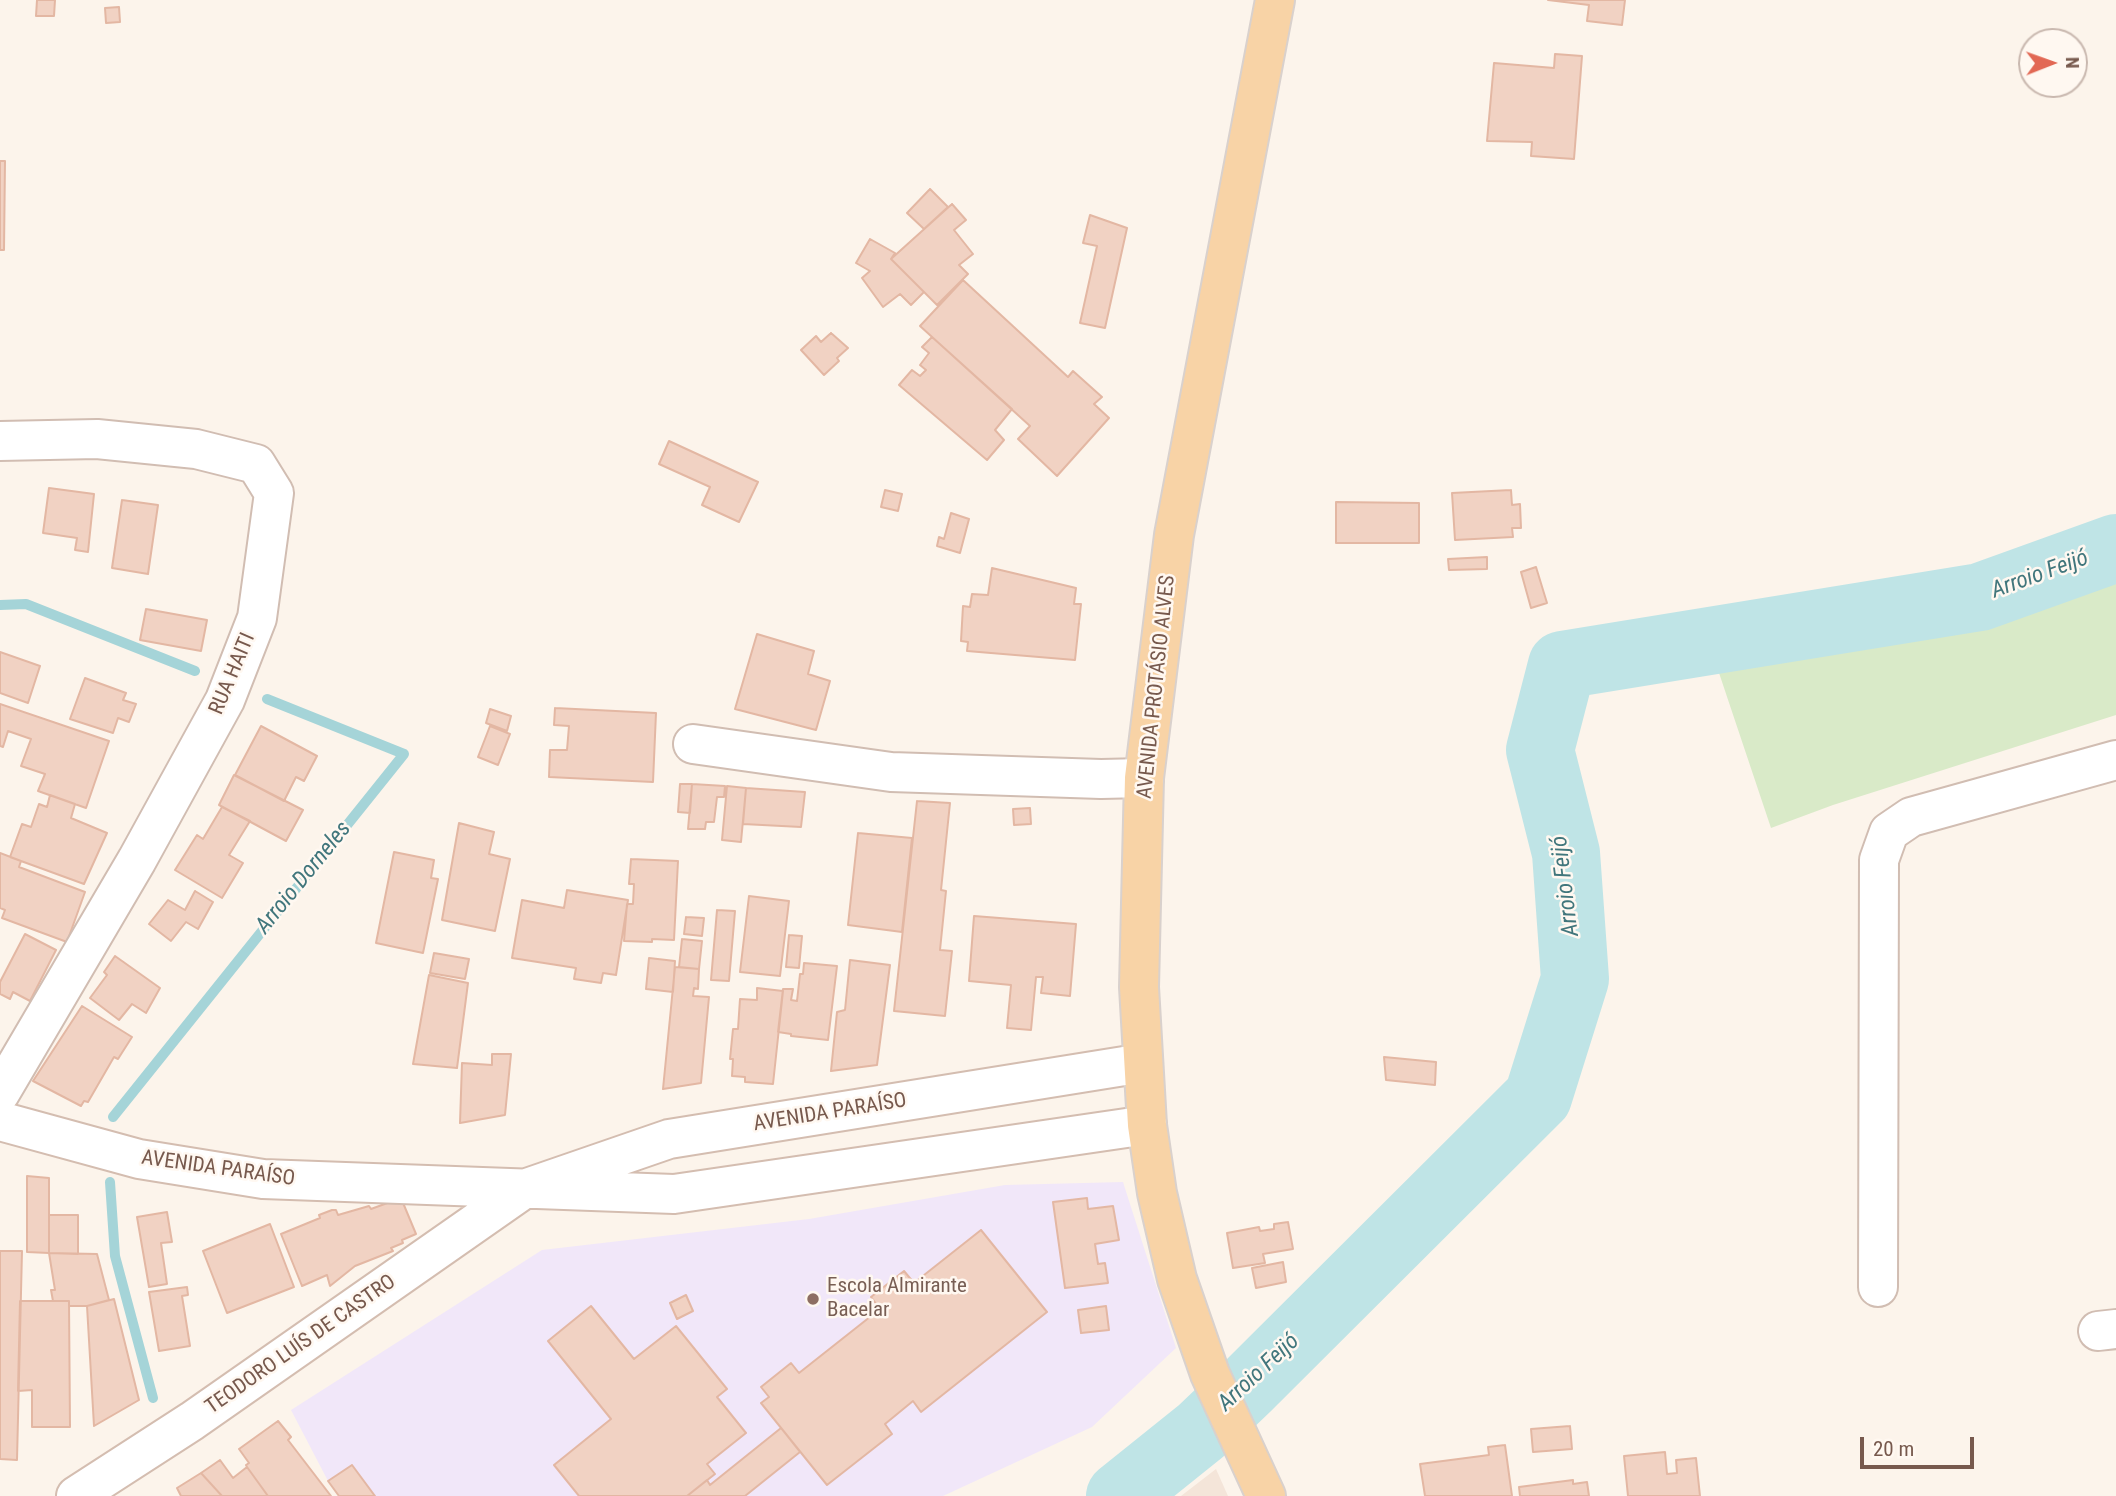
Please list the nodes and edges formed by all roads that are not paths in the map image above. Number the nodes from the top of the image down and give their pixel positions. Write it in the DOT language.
graph roads {
  1 [pos="1275,0"];
  2 [pos="0,441"];
  3 [pos="693,744"];
  4 [pos="2116,760"];
  5 [pos="1144,778"];
  6 [pos="1143,1063"];
  7 [pos="0,1093"];
  8 [pos="0,1121"];
  9 [pos="1147,1125"];
  10 [pos="524,1189"];
  11 [pos="1878,1287"];
  12 [pos="76,1496"];
  13 [pos="1266,1496"];
  1 -- 5 [label="main road, AVENIDA PROTÁSIO ALVES"];
  2 -- 7 [label="main road, RUA HAITI"];
  3 -- 5 [label="main road"];
  4 -- 11 [label="main road"];
  5 -- 6 [label="main road, AVENIDA PROTÁSIO ALVES"];
  6 -- 9 [label="main road, AVENIDA PROTÁSIO ALVES"];
  6 -- 10 [label="main road, AVENIDA PARAÍSO"];
  8 -- 10 [label="main road, AVENIDA PARAÍSO"];
  9 -- 10 [label="main road, AVENIDA PARAÍSO"];
  9 -- 13 [label="main road, AVENIDA PROTÁSIO ALVES"];
  10 -- 12 [label="main road, TEODORO LUÍS DE CASTRO"];
}
